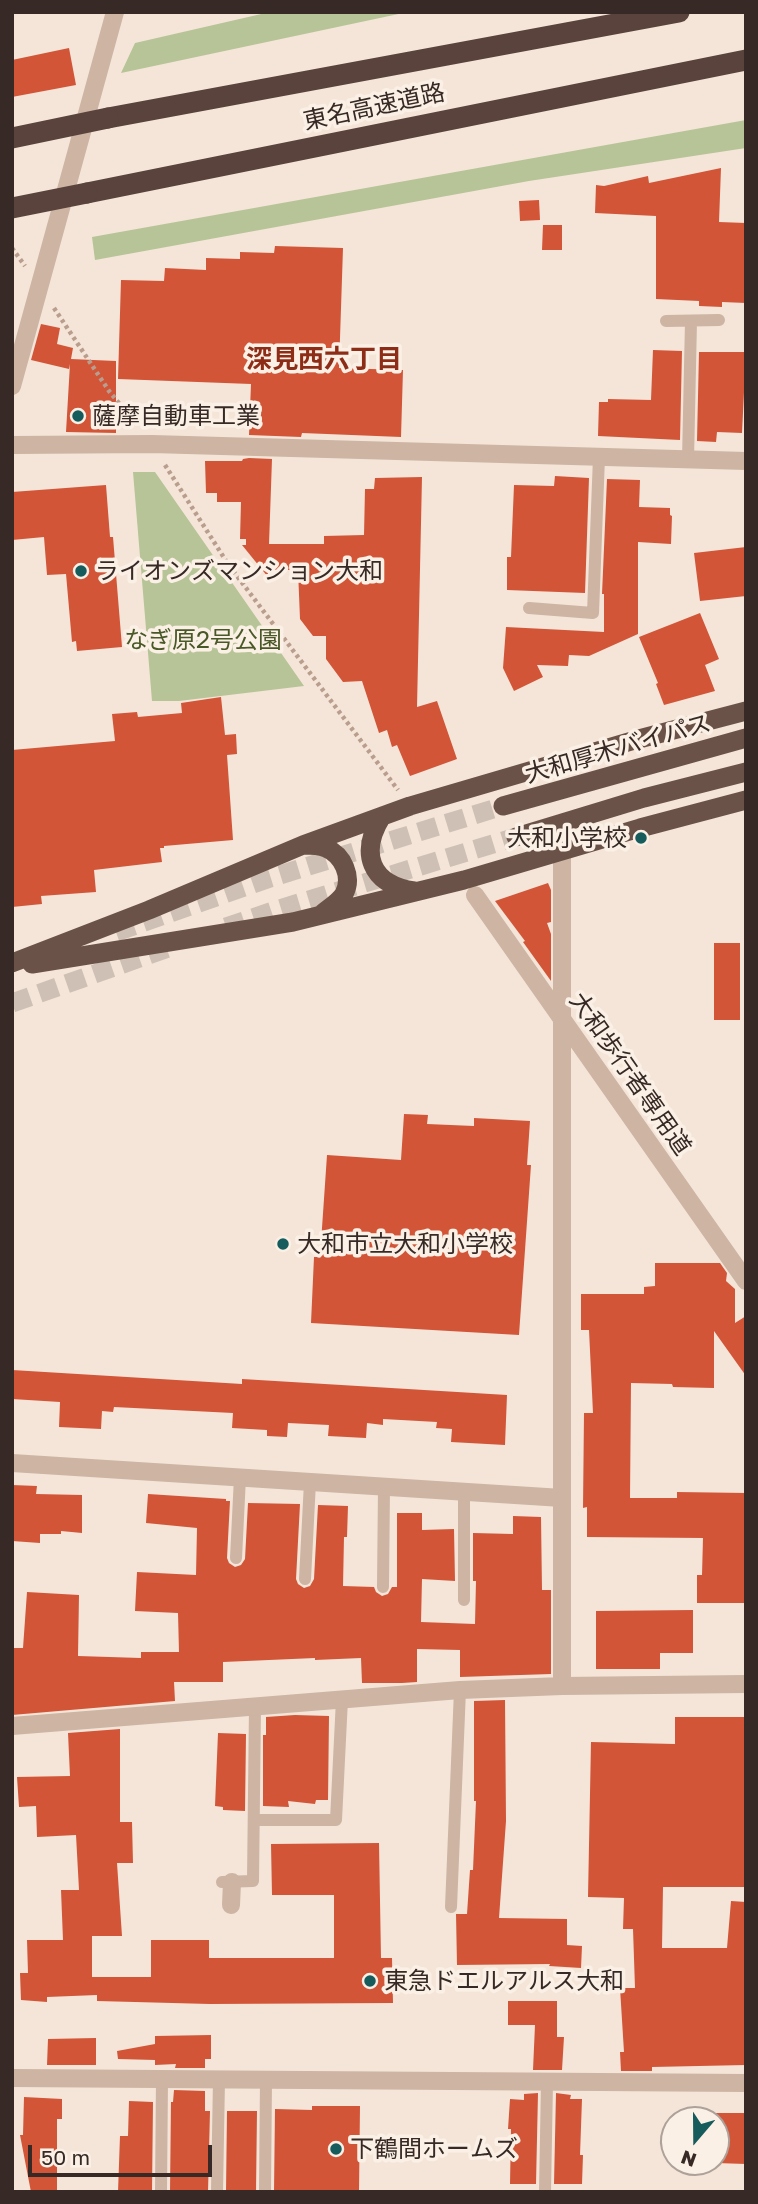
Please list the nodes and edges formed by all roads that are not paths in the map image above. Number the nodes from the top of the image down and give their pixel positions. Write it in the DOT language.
graph roads {
  1 [pos="115,12"];
  2 [pos="679,12"];
  3 [pos="746,60"];
  4 [pos="12,138"];
  5 [pos="12,208"];
  6 [pos="719,320"];
  7 [pos="666,321"];
  8 [pos="691,321"];
  9 [pos="12,386"];
  10 [pos="12,444"];
  11 [pos="599,457"];
  12 [pos="688,460"];
  13 [pos="746,461"];
  14 [pos="529,608"];
  15 [pos="746,711"];
  16 [pos="746,738"];
  17 [pos="746,772"];
  18 [pos="746,800"];
  19 [pos="503,806"];
  20 [pos="382,816"];
  21 [pos="516,837"];
  22 [pos="303,845"];
  23 [pos="562,851"];
  24 [pos="417,892"];
  25 [pos="475,895"];
  26 [pos="321,915"];
  27 [pos="12,965"];
  28 [pos="562,1019"];
  29 [pos="746,1280"];
  30 [pos="12,1463"];
  31 [pos="240,1477"];
  32 [pos="310,1482"];
  33 [pos="384,1486"];
  34 [pos="464,1491"];
  35 [pos="562,1498"];
  36 [pos="236,1558"];
  37 [pos="305,1578"];
  38 [pos="383,1587"];
  39 [pos="464,1600"];
  40 [pos="746,1684"];
  41 [pos="562,1686"];
  42 [pos="460,1690"];
  43 [pos="342,1699"];
  44 [pos="255,1706"];
  45 [pos="12,1726"];
  46 [pos="254,1820"];
  47 [pos="227,1882"];
  48 [pos="232,1905"];
  49 [pos="451,1907"];
  50 [pos="12,2078"];
  51 [pos="162,2079"];
  52 [pos="219,2079"];
  53 [pos="266,2079"];
  54 [pos="547,2081"];
  55 [pos="746,2083"];
  56 [pos="161,2192"];
  57 [pos="217,2192"];
  58 [pos="265,2192"];
  59 [pos="545,2192"];
  1 -- 9 [label="street"];
  2 -- 4 [label="highway, 東名高速道路, bridge"];
  3 -- 5 [label="highway, 東名高速道路, bridge"];
  6 -- 8 [label="lane"];
  7 -- 8 [label="lane"];
  8 -- 12 [label="lane"];
  10 -- 11 [label="street"];
  11 -- 12 [label="street"];
  11 -- 14 [label="lane"];
  12 -- 13 [label="street"];
  15 -- 20 [label="highway"];
  16 -- 19 [label="highway, 大和厚木バイパス"];
  17 -- 21 [label="highway"];
  18 -- 23 [label="highway"];
  20 -- 22 [label="highway"];
  20 -- 24 [label="highway"];
  22 -- 26 [label="highway"];
  22 -- 27 [label="highway"];
  23 -- 24 [label="highway"];
  23 -- 28 [label="street"];
  24 -- 26 [label="highway"];
  25 -- 28 [label="street, 大和歩行者専用道"];
  26 -- 27 [label="highway"];
  28 -- 29 [label="street, 大和歩行者専用道"];
  28 -- 35 [label="street"];
  30 -- 31 [label="street"];
  31 -- 32 [label="street"];
  31 -- 36 [label="lane"];
  32 -- 33 [label="street"];
  32 -- 37 [label="lane"];
  33 -- 34 [label="street"];
  33 -- 38 [label="lane"];
  34 -- 35 [label="street"];
  34 -- 39 [label="lane"];
  35 -- 41 [label="street"];
  40 -- 41 [label="street"];
  41 -- 42 [label="street"];
  42 -- 43 [label="street"];
  42 -- 49 [label="lane"];
  43 -- 44 [label="street"];
  43 -- 46 [label="lane"];
  44 -- 45 [label="street"];
  44 -- 46 [label="lane"];
  46 -- 47 [label="lane"];
  47 -- 48 [label="street"];
  50 -- 51 [label="street"];
  51 -- 52 [label="street"];
  51 -- 56 [label="lane"];
  52 -- 53 [label="street"];
  52 -- 57 [label="lane"];
  53 -- 54 [label="street"];
  53 -- 58 [label="lane"];
  54 -- 55 [label="street"];
  54 -- 59 [label="lane"];
}
